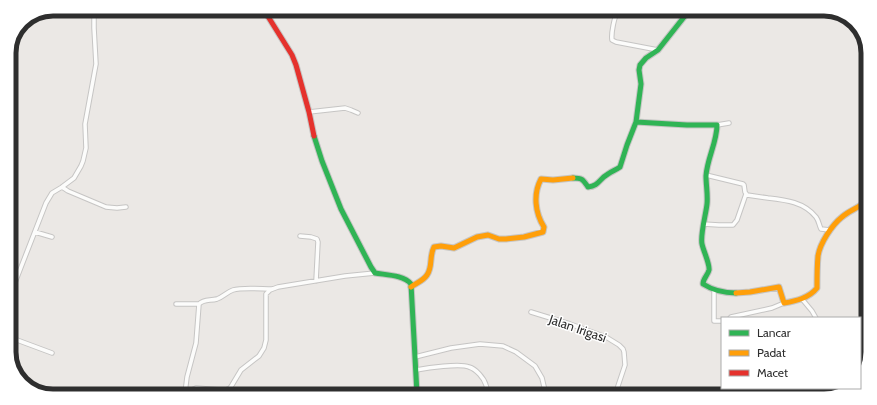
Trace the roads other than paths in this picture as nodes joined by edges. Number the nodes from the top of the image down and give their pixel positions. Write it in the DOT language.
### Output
graph roads {
  1 [pos="94,16"];
  2 [pos="268,16"];
  3 [pos="616,16"];
  4 [pos="685,16"];
  5 [pos="658,50"];
  6 [pos="309,112"];
  7 [pos="358,113"];
  8 [pos="636,122"];
  9 [pos="729,123"];
  10 [pos="717,125"];
  11 [pos="706,175"];
  12 [pos="62,187"];
  13 [pos="746,194"];
  14 [pos="861,206"];
  15 [pos="126,207"];
  16 [pos="703,224"];
  17 [pos="830,230"];
  18 [pos="35,232"];
  19 [pos="300,236"];
  20 [pos="52,237"];
  21 [pos="376,273"];
  22 [pos="16,280"];
  23 [pos="316,281"];
  24 [pos="411,287"];
  25 [pos="272,288"];
  26 [pos="714,290"];
  27 [pos="802,299"];
  28 [pos="176,304"];
  29 [pos="199,304"];
  30 [pos="784,304"];
  31 [pos="531,312"];
  32 [pos="731,317"];
  33 [pos="815,317"];
  34 [pos="721,321"];
  35 [pos="16,340"];
  36 [pos="52,353"];
  37 [pos="415,356"];
  38 [pos="416,370"];
  39 [pos="186,389"];
  40 [pos="194,389"];
  41 [pos="208,389"];
  42 [pos="224,389"];
  43 [pos="417,389"];
  44 [pos="487,389"];
  45 [pos="545,389"];
  46 [pos="617,389"];
  1 -- 12 [label="street"];
  2 -- 6 [label="street"];
  3 -- 5 [label="street"];
  4 -- 5 [label="street"];
  5 -- 8 [label="street"];
  6 -- 7 [label="street"];
  6 -- 21 [label="street"];
  8 -- 10 [label="street"];
  8 -- 24 [label="street"];
  9 -- 10 [label="street"];
  10 -- 11 [label="street"];
  11 -- 13 [label="street"];
  11 -- 16 [label="street"];
  12 -- 15 [label="street"];
  12 -- 18 [label="street"];
  13 -- 16 [label="street"];
  13 -- 17 [label="street"];
  14 -- 17 [label="street"];
  16 -- 26 [label="street"];
  17 -- 27 [label="street"];
  18 -- 20 [label="street"];
  18 -- 22 [label="street"];
  19 -- 23 [label="street"];
  21 -- 23 [label="street"];
  21 -- 24 [label="street"];
  23 -- 25 [label="street"];
  24 -- 37 [label="street"];
  25 -- 29 [label="street"];
  25 -- 42 [label="street"];
  26 -- 30 [label="street"];
  26 -- 34 [label="street"];
  27 -- 30 [label="street"];
  27 -- 33 [label="street"];
  28 -- 29 [label="street"];
  29 -- 39 [label="street"];
  30 -- 32 [label="street"];
  31 -- 46 [label="street, Jalan Irigasi"];
  35 -- 36 [label="street"];
  37 -- 38 [label="street"];
  37 -- 45 [label="street"];
  38 -- 43 [label="street"];
  38 -- 44 [label="street"];
  40 -- 41 [label="street"];
}
